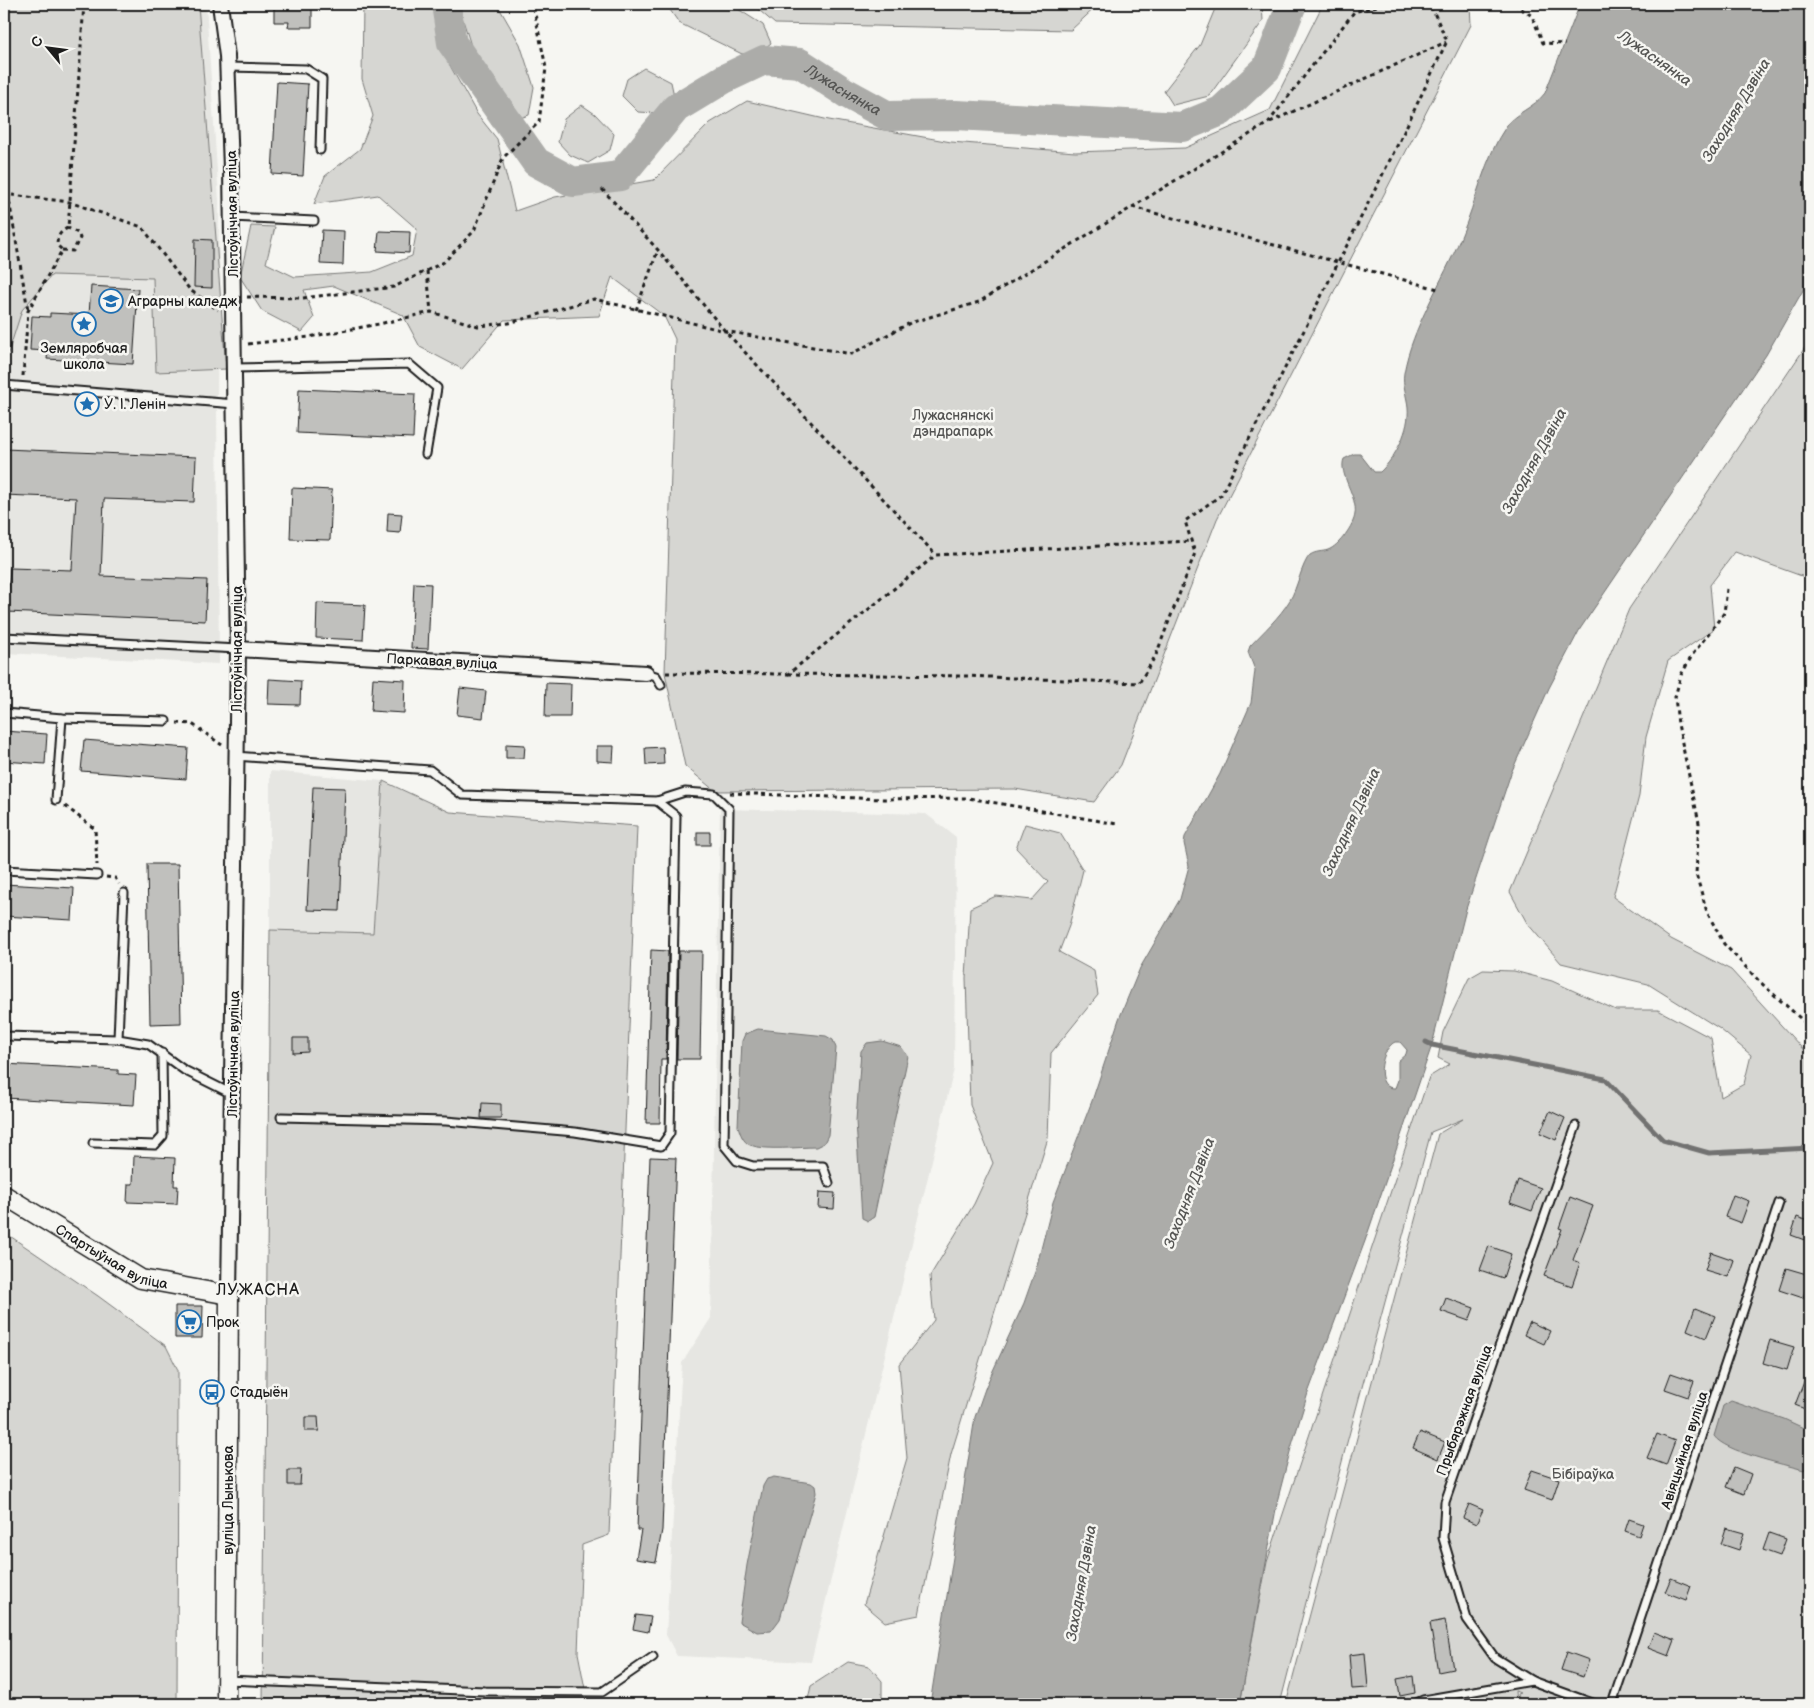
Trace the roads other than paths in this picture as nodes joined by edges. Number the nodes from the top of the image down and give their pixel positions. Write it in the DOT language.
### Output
graph roads {
  1 [pos="220,4"];
  2 [pos="228,67"];
  3 [pos="320,150"];
  4 [pos="232,217"];
  5 [pos="314,221"];
  6 [pos="235,368"];
  7 [pos="4,385"];
  8 [pos="236,404"];
  9 [pos="426,454"];
  10 [pos="4,637"];
  11 [pos="238,649"];
  12 [pos="646,673"];
  13 [pos="661,685"];
  14 [pos="4,713"];
  15 [pos="62,718"];
  16 [pos="166,721"];
  17 [pos="234,756"];
  18 [pos="56,800"];
  19 [pos="657,801"];
  20 [pos="4,870"];
  21 [pos="97,875"];
  22 [pos="124,893"];
  23 [pos="4,1036"];
  24 [pos="118,1039"];
  25 [pos="162,1053"];
  26 [pos="232,1094"];
  27 [pos="281,1117"];
  28 [pos="1576,1126"];
  29 [pos="93,1143"];
  30 [pos="829,1183"];
  31 [pos="4,1195"];
  32 [pos="1779,1203"];
  33 [pos="229,1296"];
  34 [pos="653,1657"];
  35 [pos="227,1680"];
  36 [pos="1532,1681"];
  37 [pos="226,1704"];
  38 [pos="1414,1704"];
  39 [pos="1595,1704"];
  40 [pos="1612,1704"];
  1 -- 2 [label="street, Лістоўнічная вуліца"];
  2 -- 3 [label="lane"];
  2 -- 4 [label="street, Лістоўнічная вуліца"];
  4 -- 5 [label="lane"];
  4 -- 6 [label="street, Лістоўнічная вуліца"];
  6 -- 8 [label="street, Лістоўнічная вуліца"];
  6 -- 9 [label="lane"];
  7 -- 8 [label="lane"];
  8 -- 11 [label="street, Лістоўнічная вуліца"];
  10 -- 11 [label="lane"];
  11 -- 12 [label="street, Паркавая вуліца"];
  11 -- 17 [label="street, Лістоўнічная вуліца"];
  12 -- 13 [label="lane"];
  14 -- 15 [label="lane"];
  15 -- 16 [label="lane"];
  15 -- 18 [label="lane"];
  17 -- 19 [label="lane"];
  17 -- 26 [label="street, Лістоўнічная вуліца"];
  19 -- 27 [label="lane"];
  19 -- 30 [label="lane"];
  20 -- 21 [label="lane"];
  22 -- 24 [label="lane"];
  23 -- 24 [label="lane"];
  24 -- 25 [label="lane"];
  25 -- 26 [label="lane"];
  25 -- 29 [label="lane"];
  26 -- 33 [label="street, Лістоўнічная вуліца"];
  28 -- 36 [label="lane, Прыбярэжная вуліца"];
  31 -- 33 [label="street, Спартыўная вуліца"];
  32 -- 40 [label="lane, Авіяцыйная вуліца"];
  33 -- 35 [label="street, вуліца Лынькова"];
  34 -- 35 [label="lane"];
  35 -- 37 [label="street, вуліца Лынькова"];
  36 -- 38 [label="lane"];
  36 -- 39 [label="lane, Прыбярэжная вуліца"];
}
